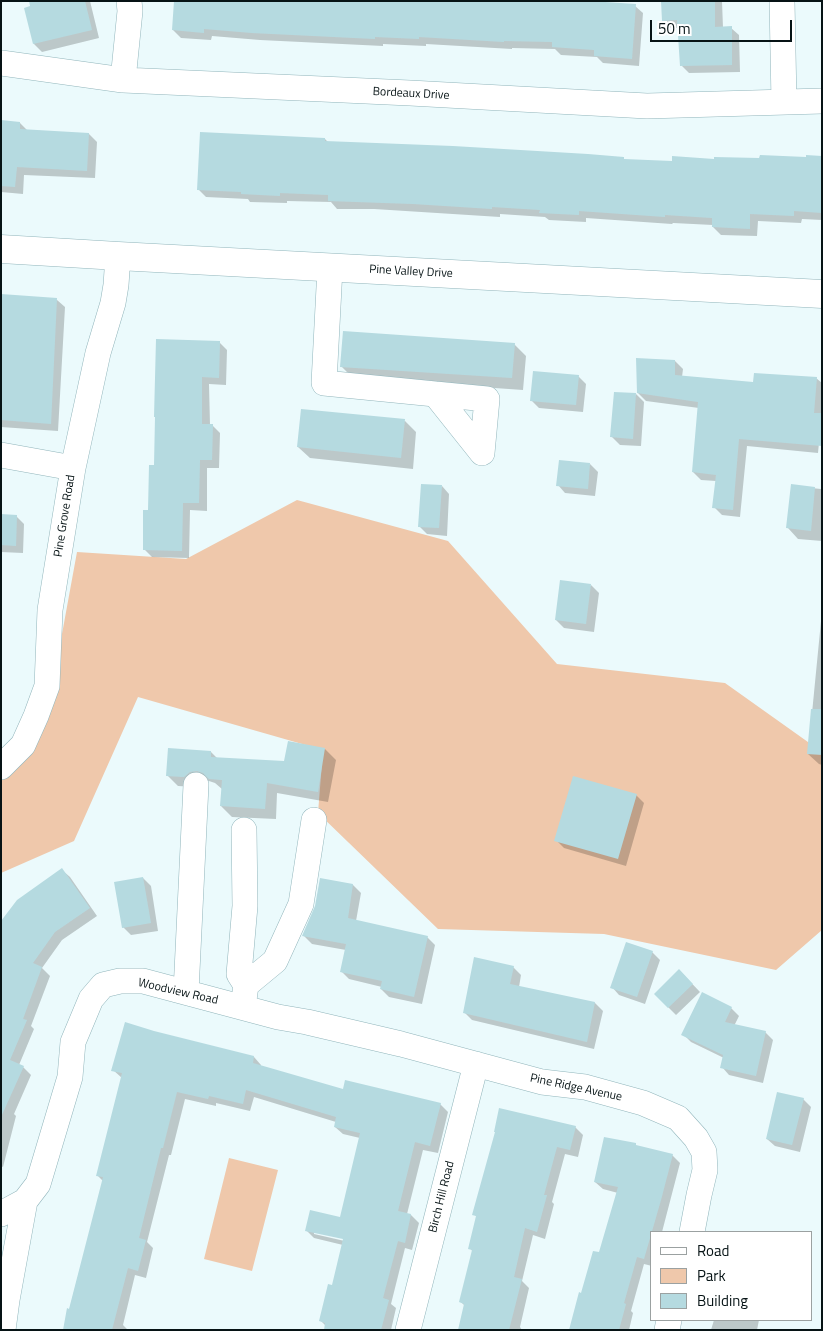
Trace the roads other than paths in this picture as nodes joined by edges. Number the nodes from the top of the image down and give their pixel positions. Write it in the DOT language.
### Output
graph roads {
  1 [pos="129,1"];
  2 [pos="782,1"];
  3 [pos="1,63"];
  4 [pos="123,80"];
  5 [pos="822,101"];
  6 [pos="784,102"];
  7 [pos="1,249"];
  8 [pos="118,256"];
  9 [pos="330,268"];
  10 [pos="822,294"];
  11 [pos="434,394"];
  12 [pos="1,455"];
  13 [pos="73,468"];
  14 [pos="1,767"];
  15 [pos="196,784"];
  16 [pos="314,820"];
  17 [pos="244,830"];
  18 [pos="186,992"];
  19 [pos="245,997"];
  20 [pos="476,1064"];
  21 [pos="25,1201"];
  22 [pos="1,1214"];
  23 [pos="692,1231"];
  24 [pos="3,1330"];
  25 [pos="408,1330"];
  1 -- 4 [label="street"];
  2 -- 6 [label="street"];
  3 -- 4 [label="street, Bordeaux Drive"];
  4 -- 6 [label="street, Bordeaux Drive"];
  5 -- 6 [label="street, Bordeaux Drive"];
  7 -- 8 [label="main road, Pine Valley Drive"];
  8 -- 9 [label="main road, Pine Valley Drive"];
  8 -- 13 [label="street, Pine Grove Road"];
  9 -- 10 [label="main road, Pine Valley Drive"];
  9 -- 11 [label="street"];
  12 -- 13 [label="street"];
  13 -- 14 [label="street, Pine Grove Road"];
  15 -- 18 [label="street"];
  16 -- 19 [label="street"];
  17 -- 19 [label="street"];
  18 -- 19 [label="street, Woodview Road"];
  18 -- 21 [label="street, Woodview Road"];
  19 -- 20 [label="street, Woodview Road"];
  20 -- 23 [label="street, Pine Ridge Avenue"];
  20 -- 25 [label="street, Birch Hill Road"];
  21 -- 22 [label="street, Woodview Road"];
  21 -- 24 [label="street"];
}
